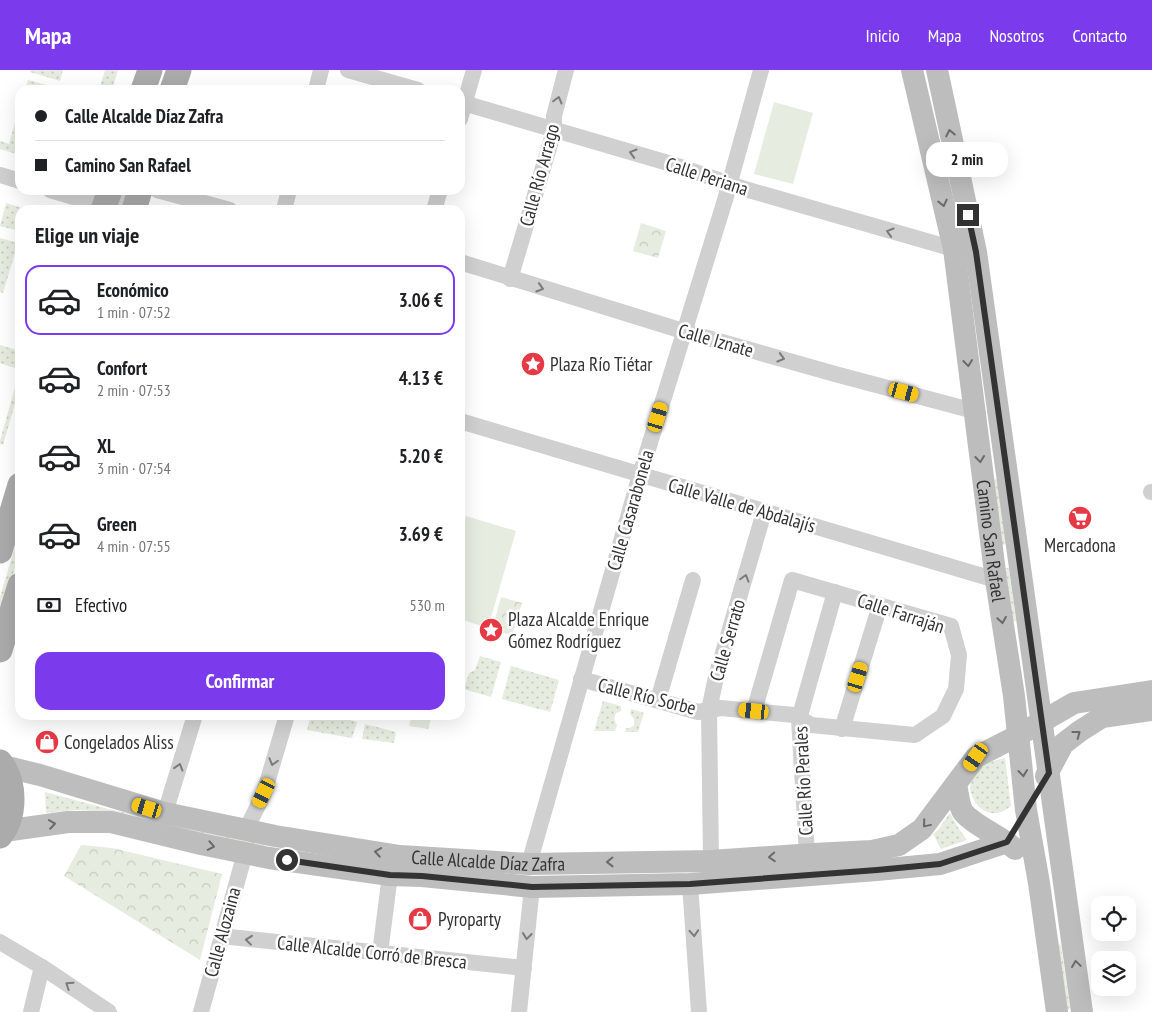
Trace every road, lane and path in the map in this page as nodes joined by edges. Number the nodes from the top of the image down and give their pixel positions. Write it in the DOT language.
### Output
graph roads {
  1 [pos="150,70"];
  2 [pos="179,70"];
  3 [pos="321,70"];
  4 [pos="348,70"];
  5 [pos="474,70"];
  6 [pos="566,70"];
  7 [pos="761,70"];
  8 [pos="912,70"];
  9 [pos="937,70"];
  10 [pos="145,85"];
  11 [pos="174,85"];
  12 [pos="317,85"];
  13 [pos="400,85"];
  14 [pos="465,95"];
  15 [pos="465,104"];
  16 [pos="554,131"];
  17 [pos="0,175"];
  18 [pos="15,180"];
  19 [pos="729,183"];
  20 [pos="73,195"];
  21 [pos="122,195"];
  22 [pos="175,195"];
  23 [pos="106,202"];
  24 [pos="212,205"];
  25 [pos="954,249"];
  26 [pos="465,264"];
  27 [pos="510,279"];
  28 [pos="683,331"];
  29 [pos="974,411"];
  30 [pos="465,422"];
  31 [pos="640,475"];
  32 [pos="15,502"];
  33 [pos="764,512"];
  34 [pos="0,551"];
  35 [pos="692,580"];
  36 [pos="996,580"];
  37 [pos="835,592"];
  38 [pos="15,601"];
  39 [pos="880,605"];
  40 [pos="0,650"];
  41 [pos="581,679"];
  42 [pos="956,689"];
  43 [pos="1152,691"];
  44 [pos="658,700"];
  45 [pos="709,710"];
  46 [pos="1152,710"];
  47 [pos="754,711"];
  48 [pos="799,718"];
  49 [pos="193,720"];
  50 [pos="286,720"];
  51 [pos="1041,723"];
  52 [pos="842,729"];
  53 [pos="1017,736"];
  54 [pos="2,764"];
  55 [pos="1049,773"];
  56 [pos="956,785"];
  57 [pos="1026,810"];
  58 [pos="165,813"];
  59 [pos="246,830"];
  60 [pos="2,834"];
  61 [pos="1007,842"];
  62 [pos="245,853"];
  63 [pos="807,855"];
  64 [pos="711,861"];
  65 [pos="529,864"];
  66 [pos="1036,870"];
  67 [pos="390,875"];
  68 [pos="690,884"];
  69 [pos="532,887"];
  70 [pos="221,936"];
  71 [pos="0,942"];
  72 [pos="380,953"];
  73 [pos="42,967"];
  74 [pos="524,968"];
  75 [pos="31,1012"];
  76 [pos="109,1012"];
  77 [pos="201,1012"];
  78 [pos="520,1012"];
  79 [pos="700,1012"];
  80 [pos="1057,1012"];
  81 [pos="1082,1012"];
  1 -- 10 [label="main road"];
  2 -- 11 [label="main road"];
  3 -- 12 [label="street"];
  4 -- 13 [label="street"];
  5 -- 14 [label="street"];
  16 -- 6 [label="street, Calle Río Arrago, one-way"];
  7 -- 19 [label="street, Calle Casarabonela"];
  8 -- 25 [label="main road, Camino San Rafael, one-way"];
  51 -- 9 [label="main road, Camino San Rafael, one-way"];
  15 -- 16 [label="street, Calle Periana"];
  19 -- 16 [label="street, Calle Periana, one-way"];
  16 -- 27 [label="street, Calle Río Arrago"];
  17 -- 18 [label="street"];
  25 -- 19 [label="street, Calle Periana, one-way"];
  19 -- 28 [label="street, Calle Casarabonela"];
  20 -- 23 [label="street"];
  21 -- 23 [label="street"];
  22 -- 24 [label="street"];
  25 -- 29 [label="main road, Camino San Rafael, one-way"];
  26 -- 27 [label="street, Calle Iznate"];
  27 -- 28 [label="street, Calle Iznate, one-way"];
  28 -- 29 [label="street, Calle Iznate, one-way"];
  28 -- 31 [label="street, Calle Casarabonela"];
  29 -- 36 [label="main road, Camino San Rafael, one-way"];
  30 -- 31 [label="street, Calle Valle de Abdalajís"];
  31 -- 33 [label="street, Calle Valle de Abdalajís"];
  31 -- 41 [label="street, Calle Casarabonela"];
  32 -- 34 [label="main road"];
  33 -- 36 [label="street, Calle Valle de Abdalajís"];
  45 -- 33 [label="street, Calle Serrato, one-way"];
  35 -- 44 [label="street"];
  36 -- 53 [label="main road, Camino San Rafael, one-way"];
  37 -- 39 [label="street, Calle Farraján"];
  37 -- 47 [label="street, Calle Farraján"];
  37 -- 48 [label="street, Calle Río Perales"];
  38 -- 40 [label="main road"];
  39 -- 42 [label="street, Calle Farraján"];
  39 -- 52 [label="street"];
  41 -- 44 [label="street, Calle Río Sorbe"];
  41 -- 65 [label="street, Calle Casarabonela"];
  42 -- 52 [label="street, Calle Río Sorbe"];
  43 -- 51 [label="main road, Calle Alcalde Díaz Zafra"];
  44 -- 45 [label="street, Calle Río Sorbe"];
  45 -- 47 [label="street, Calle Río Sorbe"];
  45 -- 64 [label="street, Calle Serrato"];
  55 -- 46 [label="main road, one-way"];
  47 -- 48 [label="street, Calle Río Sorbe"];
  48 -- 52 [label="street, Calle Río Sorbe"];
  48 -- 63 [label="street, Calle Río Perales"];
  58 -- 49 [label="street, one-way"];
  50 -- 59 [label="street, one-way"];
  51 -- 53 [label="main road, Calle Alcalde Díaz Zafra"];
  51 -- 55 [label="main road, Camino San Rafael"];
  53 -- 56 [label="main road, Calle Alcalde Díaz Zafra"];
  53 -- 57 [label="main road, Camino San Rafael, one-way"];
  54 -- 58 [label="main road, Calle Alcalde Díaz Zafra"];
  54 -- 60 [label="main road"];
  55 -- 57 [label="main road"];
  81 -- 55 [label="main road, Camino San Rafael, one-way"];
  56 -- 61 [label="main road"];
  56 -- 63 [label="main road, Calle Alcalde Díaz Zafra, one-way"];
  57 -- 61 [label="main road"];
  57 -- 66 [label="main road, Camino San Rafael"];
  58 -- 59 [label="main road, Calle Alcalde Díaz Zafra"];
  65 -- 59 [label="main road, Calle Alcalde Díaz Zafra, one-way"];
  60 -- 62 [label="main road, Calle Alcalde Díaz Zafra, one-way"];
  61 -- 66 [label="main road"];
  61 -- 68 [label="main road, Calle Alcalde Díaz Zafra"];
  62 -- 67 [label="main road, Calle Alcalde Díaz Zafra"];
  62 -- 70 [label="street, Calle Alozaina"];
  63 -- 64 [label="main road, Calle Alcalde Díaz Zafra, one-way"];
  64 -- 65 [label="main road, Calle Alcalde Díaz Zafra, one-way"];
  66 -- 80 [label="main road, Camino San Rafael"];
  67 -- 69 [label="main road, Calle Alcalde Díaz Zafra"];
  67 -- 72 [label="street"];
  68 -- 69 [label="main road, Calle Alcalde Díaz Zafra"];
  68 -- 79 [label="street, one-way"];
  69 -- 74 [label="street, one-way"];
  72 -- 70 [label="street, Calle Alcalde Corró de Bresca, one-way"];
  70 -- 77 [label="street, Calle Alozaina"];
  71 -- 73 [label="street"];
  72 -- 74 [label="street, Calle Alcalde Corró de Bresca"];
  73 -- 75 [label="street"];
  76 -- 73 [label="street, one-way"];
  74 -- 78 [label="street"];
}
